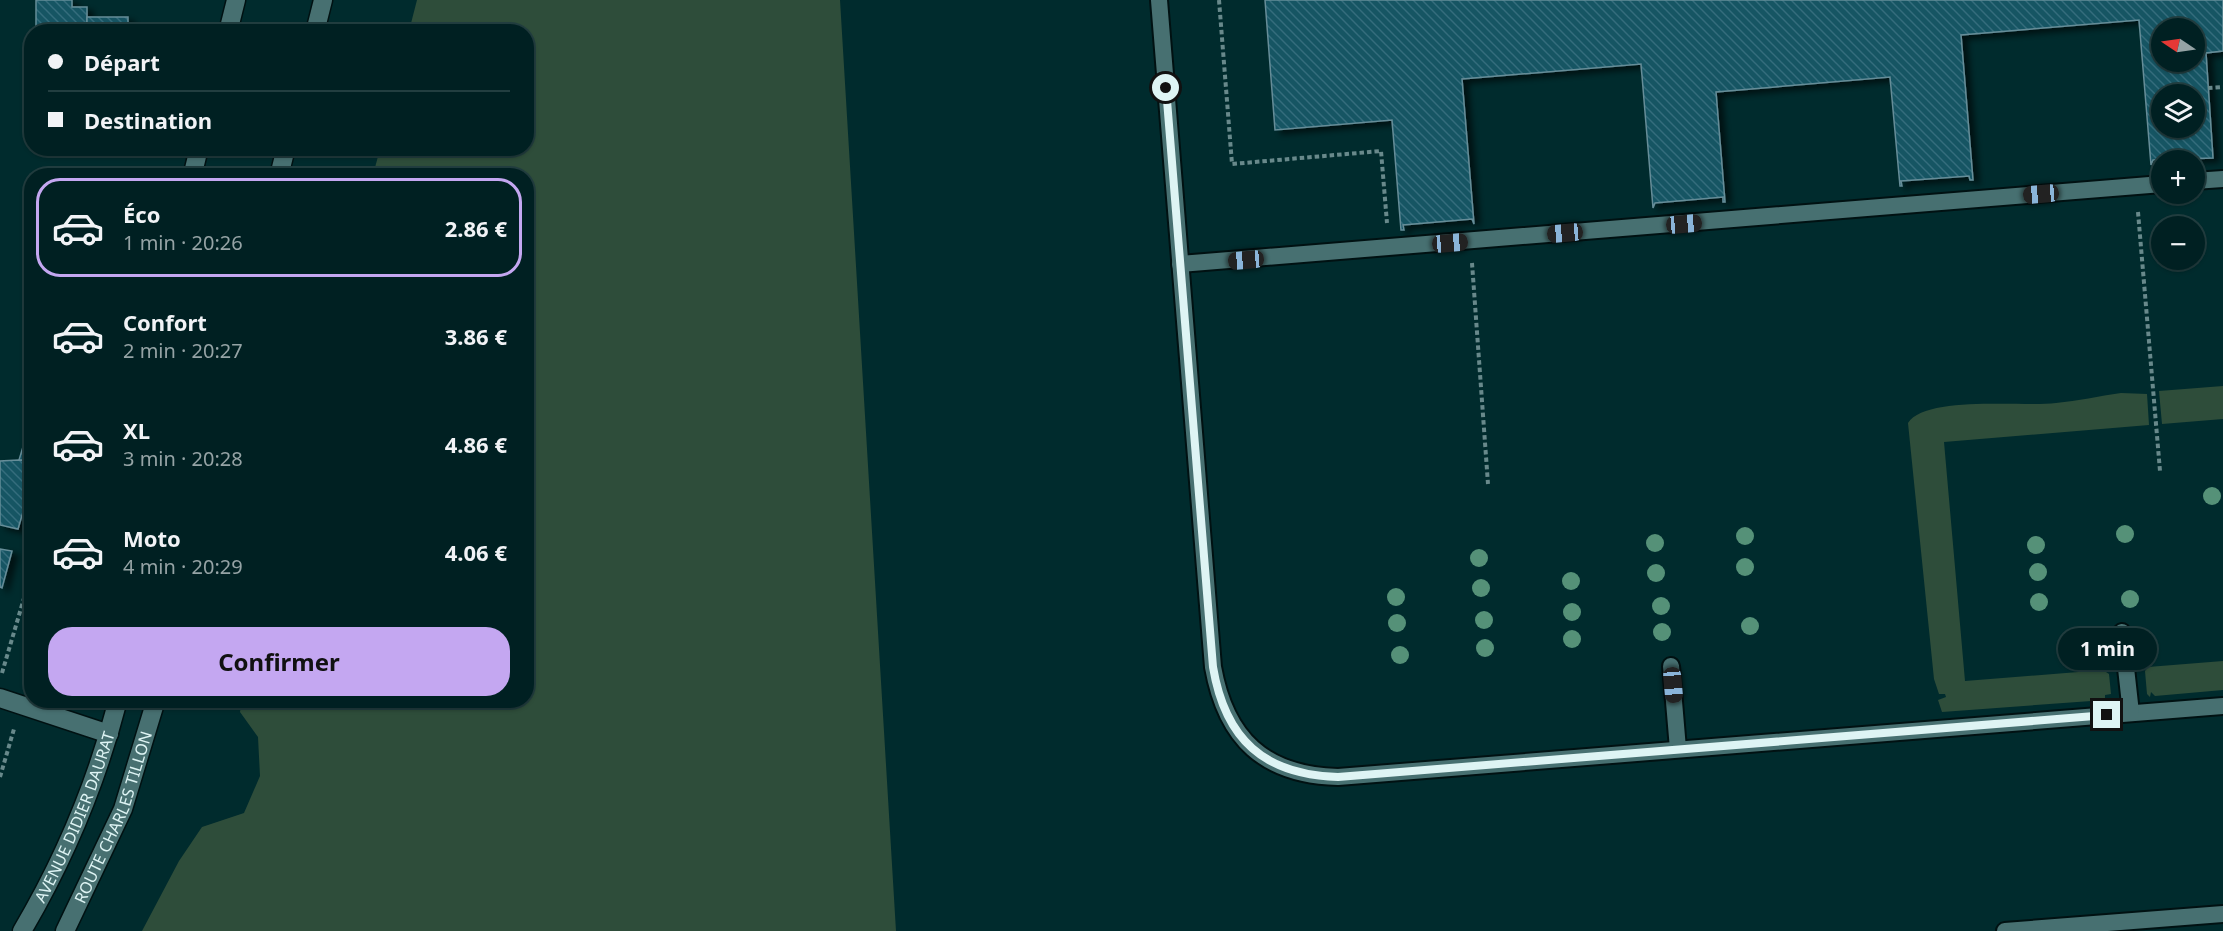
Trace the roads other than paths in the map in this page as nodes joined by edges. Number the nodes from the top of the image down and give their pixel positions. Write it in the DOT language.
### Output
graph roads {
  1 [pos="236,0"];
  2 [pos="323,0"];
  3 [pos="1158,0"];
  4 [pos="230,24"];
  5 [pos="317,24"];
  6 [pos="2223,179"];
  7 [pos="2205,180"];
  8 [pos="2151,185"];
  9 [pos="1180,264"];
  10 [pos="2122,632"];
  11 [pos="1671,666"];
  12 [pos="4,699"];
  13 [pos="24,706"];
  14 [pos="2223,706"];
  15 [pos="31,708"];
  16 [pos="116,708"];
  17 [pos="154,708"];
  18 [pos="2131,713"];
  19 [pos="109,734"];
  20 [pos="1678,750"];
  21 [pos="2223,914"];
  22 [pos="22,931"];
  23 [pos="64,931"];
  24 [pos="2005,931"];
  1 -- 4 [label="main road"];
  2 -- 5 [label="main road"];
  3 -- 9 [label="lane"];
  6 -- 7 [label="lane"];
  8 -- 9 [label="lane"];
  9 -- 20 [label="lane"];
  10 -- 18 [label="lane"];
  11 -- 20 [label="lane"];
  12 -- 13 [label="main road"];
  14 -- 18 [label="lane"];
  15 -- 19 [label="main road"];
  16 -- 19 [label="main road, AVENUE DIDIER DAURAT"];
  17 -- 23 [label="main road, ROUTE CHARLES TILLON"];
  18 -- 20 [label="lane"];
  19 -- 22 [label="main road, AVENUE DIDIER DAURAT"];
  21 -- 24 [label="lane"];
}
